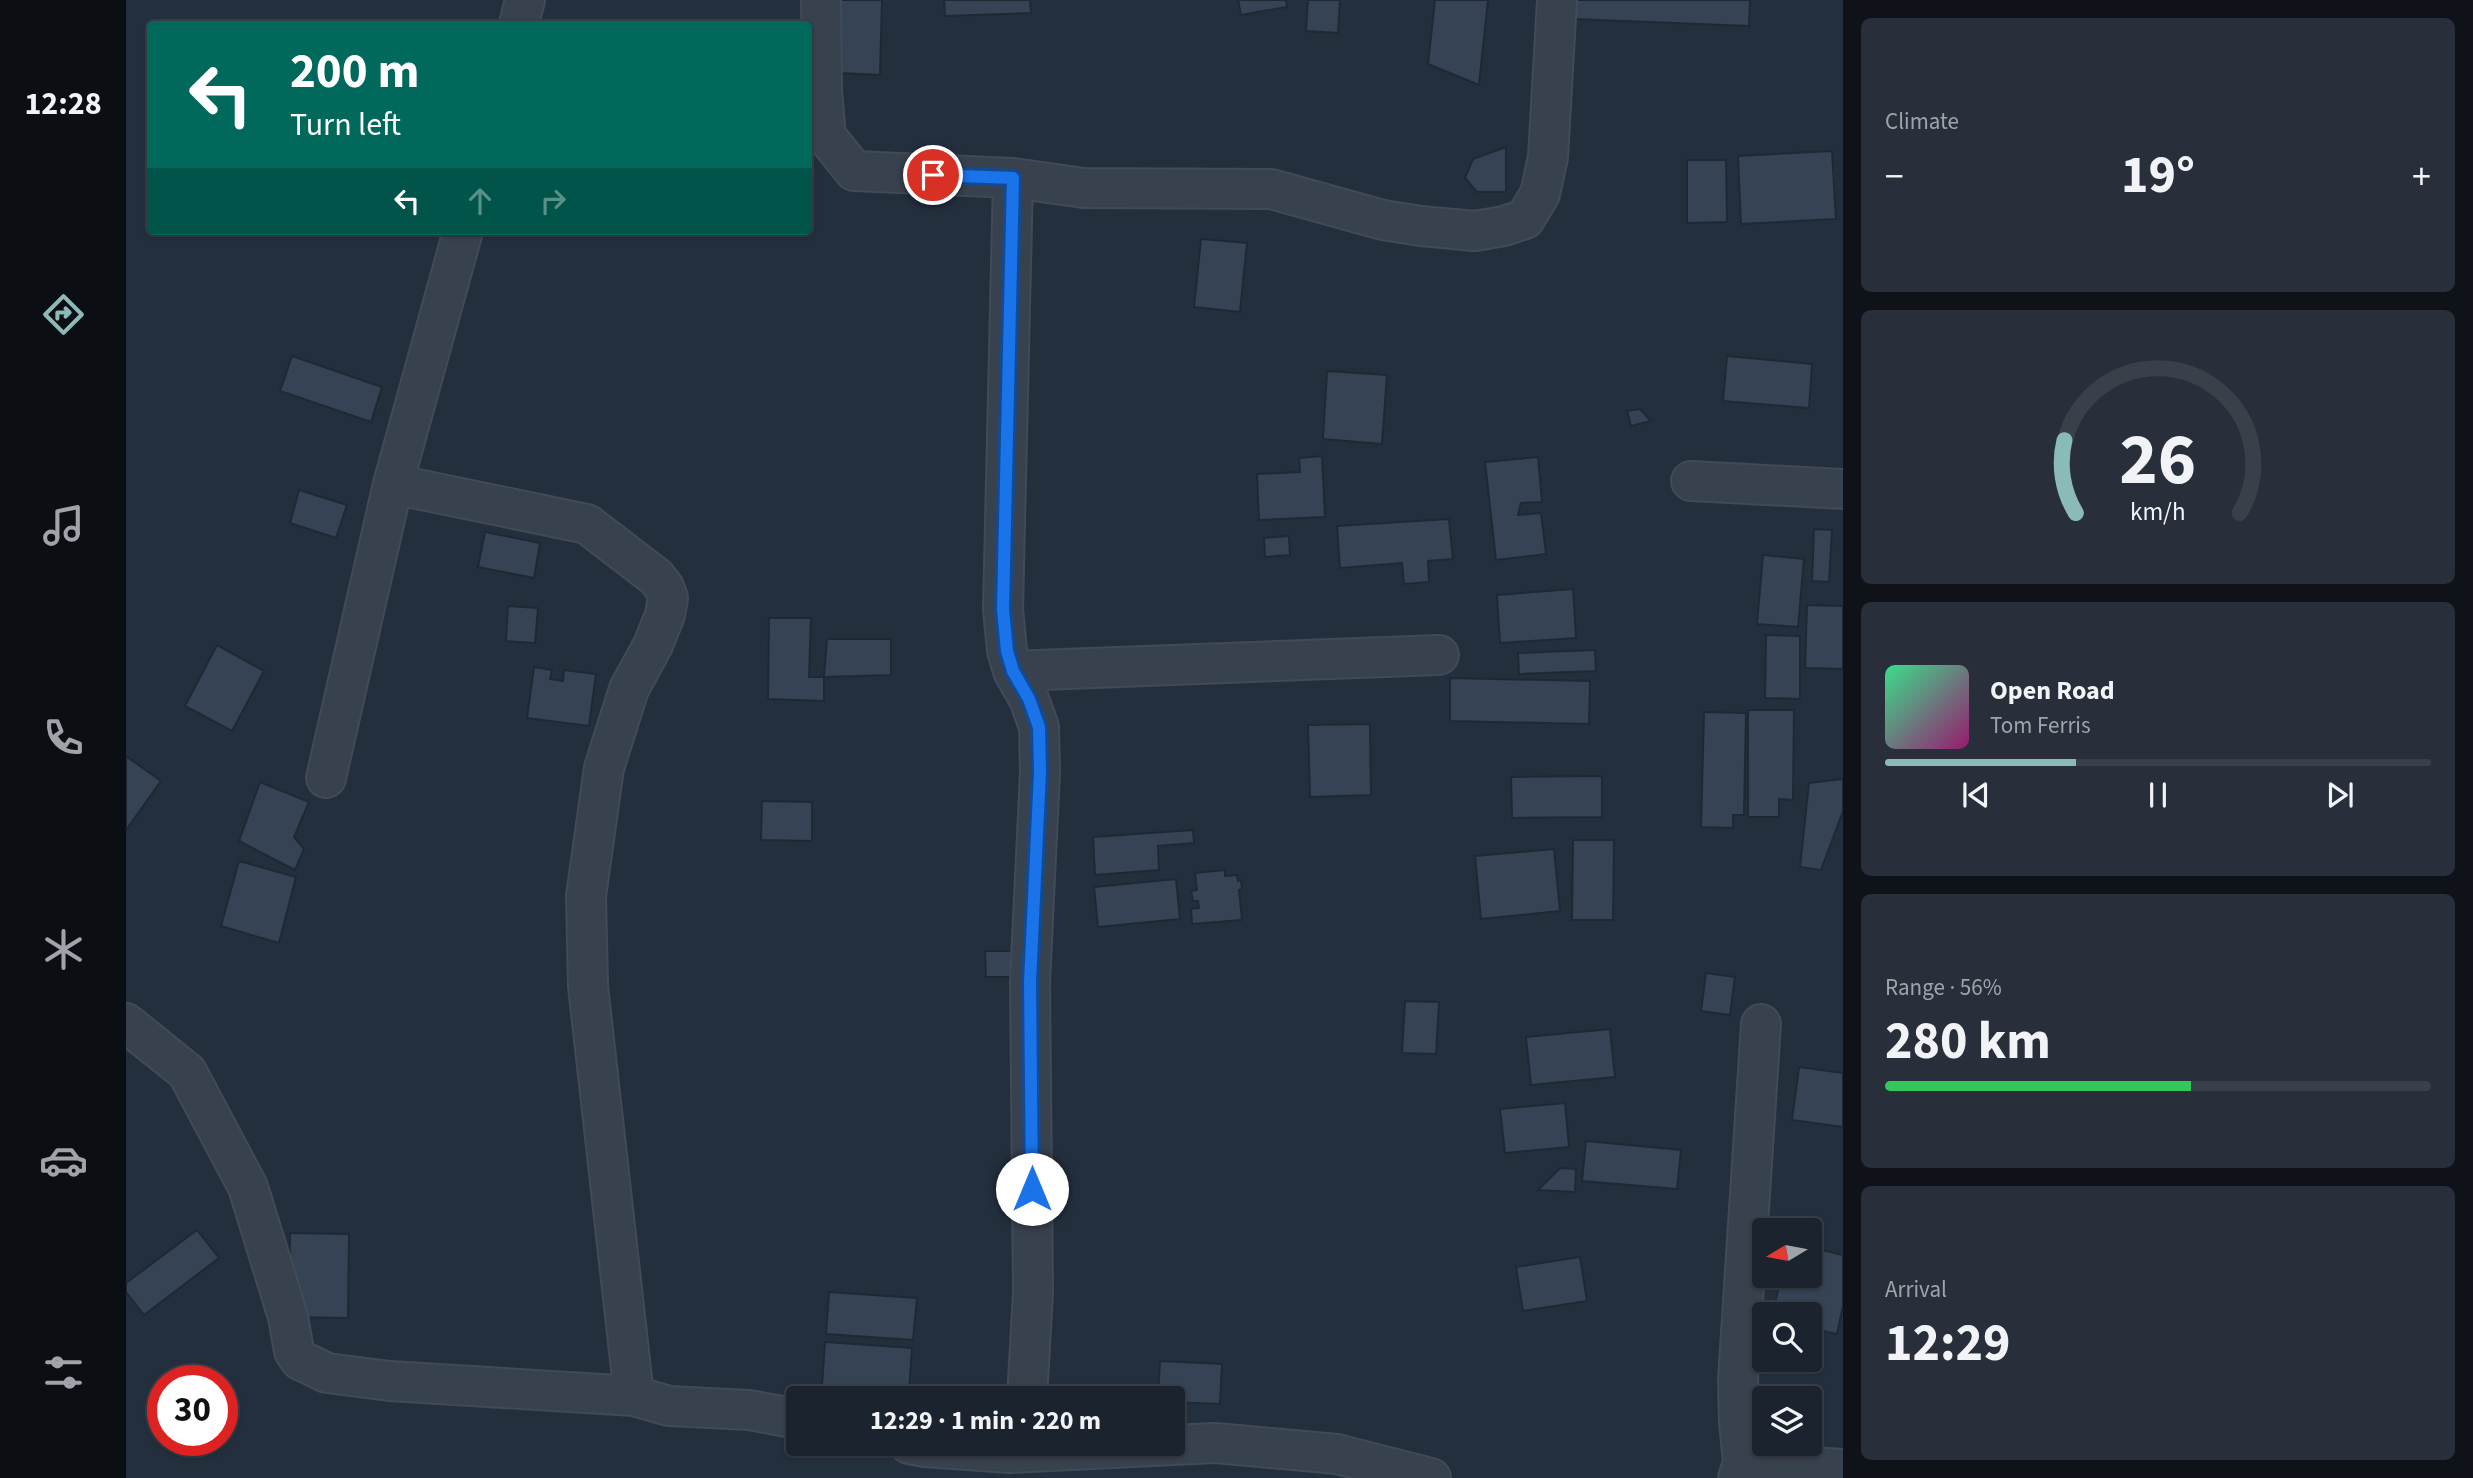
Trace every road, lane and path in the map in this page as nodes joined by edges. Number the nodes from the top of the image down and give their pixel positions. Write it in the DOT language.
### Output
graph roads {
  1 [pos="525,0"];
  2 [pos="821,0"];
  3 [pos="1557,0"];
  4 [pos="520,21"];
  5 [pos="817,134"];
  6 [pos="1013,178"];
  7 [pos="462,235"];
  8 [pos="1691,481"];
  9 [pos="393,484"];
  10 [pos="1843,489"];
  11 [pos="1439,655"];
  12 [pos="1013,671"];
  13 [pos="326,778"];
  14 [pos="126,1023"];
  15 [pos="1761,1024"];
  16 [pos="1028,1386"];
  17 [pos="634,1396"];
  18 [pos="786,1417"];
  19 [pos="1185,1444"];
  20 [pos="1843,1469"];
  21 [pos="1741,1470"];
  22 [pos="1431,1478"];
  1 -- 4 [label="street"];
  2 -- 5 [label="street"];
  3 -- 6 [label="street"];
  5 -- 6 [label="street"];
  6 -- 12 [label="street"];
  7 -- 9 [label="street"];
  8 -- 10 [label="street"];
  9 -- 13 [label="street"];
  9 -- 17 [label="street"];
  11 -- 12 [label="street"];
  12 -- 16 [label="street"];
  14 -- 17 [label="street"];
  15 -- 21 [label="street"];
  17 -- 18 [label="street"];
  19 -- 22 [label="street"];
  20 -- 21 [label="street"];
}
